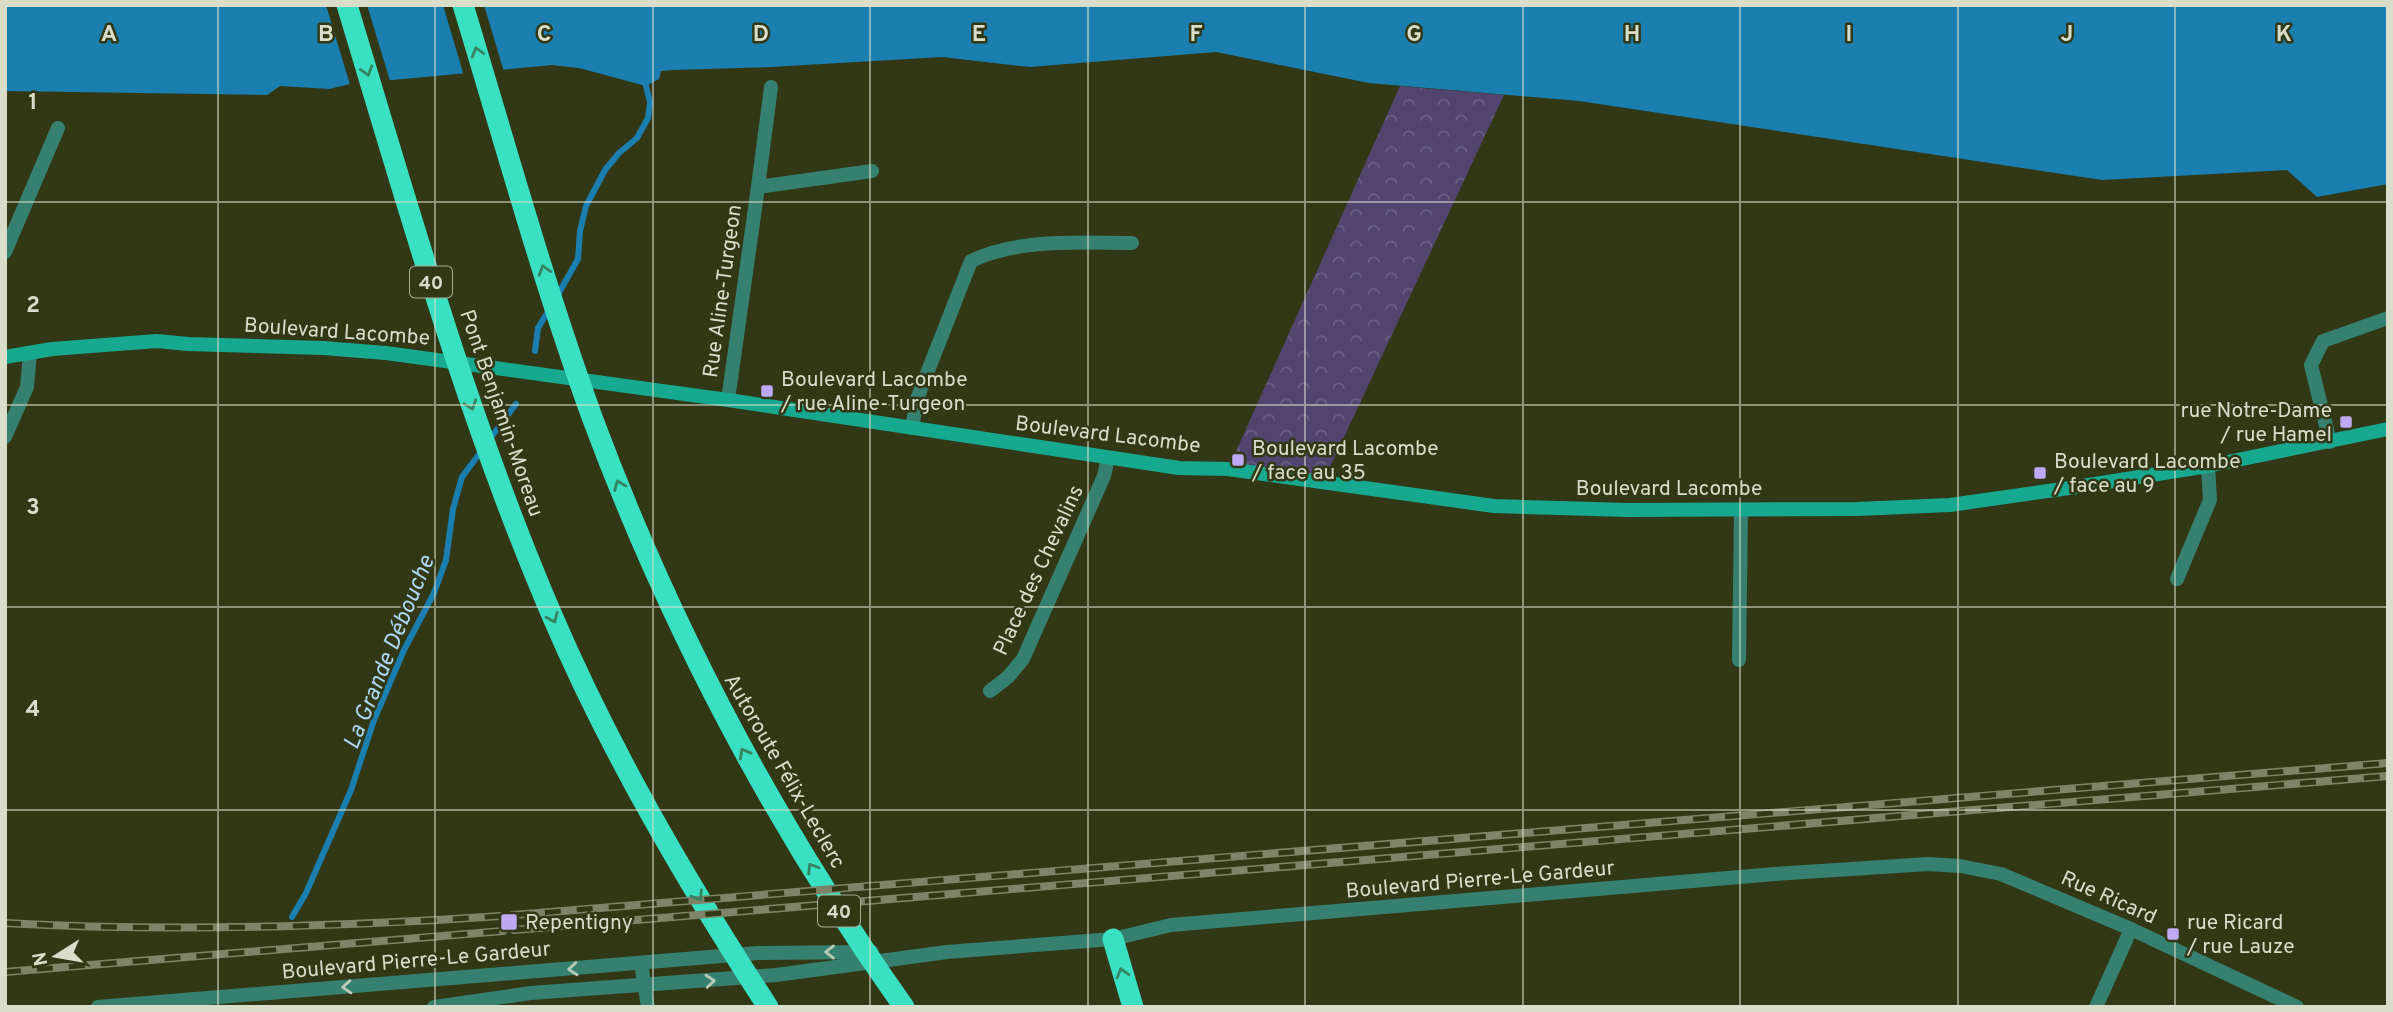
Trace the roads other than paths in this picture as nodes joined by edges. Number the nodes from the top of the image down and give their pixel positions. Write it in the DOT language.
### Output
graph roads {
  1 [pos="347,5"];
  2 [pos="463,5"];
  3 [pos="771,87"];
  4 [pos="58,128"];
  5 [pos="872,171"];
  6 [pos="758,187"];
  7 [pos="1132,243"];
  8 [pos="5,252"];
  9 [pos="2388,318"];
  10 [pos="30,353"];
  11 [pos="5,357"];
  12 [pos="728,400"];
  13 [pos="912,428"];
  14 [pos="2388,429"];
  15 [pos="5,437"];
  16 [pos="2330,442"];
  17 [pos="1108,458"];
  18 [pos="2208,466"];
  19 [pos="1741,510"];
  20 [pos="2177,579"];
  21 [pos="1739,660"];
  22 [pos="990,691"];
  23 [pos="2017,880"];
  24 [pos="2131,929"];
  25 [pos="1113,939"];
  26 [pos="947,952"];
  27 [pos="642,963"];
  28 [pos="644,986"];
  29 [pos="98,1007"];
  30 [pos="434,1007"];
  31 [pos="648,1007"];
  32 [pos="768,1007"];
  33 [pos="904,1007"];
  34 [pos="1133,1007"];
  35 [pos="2096,1007"];
  36 [pos="2297,1007"];
  1 -- 32 [label="highway, Pont Benjamin-Moreau / 40, one-way"];
  33 -- 2 [label="highway, Autoroute Félix-Leclerc / 40, one-way"];
  3 -- 6 [label="street, Rue Aline-Turgeon"];
  4 -- 8 [label="street"];
  5 -- 6 [label="street, Rue Aline-Turgeon"];
  6 -- 12 [label="street, Rue Aline-Turgeon"];
  7 -- 13 [label="street"];
  9 -- 16 [label="street"];
  10 -- 11 [label="main road, Boulevard Lacombe"];
  10 -- 12 [label="main road, Boulevard Lacombe"];
  10 -- 15 [label="street"];
  12 -- 13 [label="main road, Boulevard Lacombe"];
  13 -- 17 [label="main road, Boulevard Lacombe"];
  14 -- 16 [label="main road, Boulevard Lacombe"];
  16 -- 18 [label="main road, Boulevard Lacombe"];
  17 -- 19 [label="main road, Boulevard Lacombe"];
  17 -- 22 [label="street, Place des Chevalins"];
  18 -- 19 [label="main road, Boulevard Lacombe"];
  18 -- 20 [label="street"];
  19 -- 21 [label="street"];
  23 -- 24 [label="street, Rue Ricard"];
  23 -- 25 [label="street, Boulevard Pierre-Le Gardeur"];
  24 -- 35 [label="street"];
  24 -- 36 [label="street, Rue Ricard"];
  25 -- 26 [label="street, Boulevard Pierre-Le Gardeur"];
  34 -- 25 [label="highway, one-way"];
  26 -- 27 [label="street, Boulevard Pierre-Le Gardeur, one-way"];
  28 -- 26 [label="street, Boulevard Pierre-Le Gardeur, one-way"];
  27 -- 28 [label="street"];
  27 -- 29 [label="street, Boulevard Pierre-Le Gardeur, one-way"];
  28 -- 30 [label="street, Boulevard Pierre-Le Gardeur"];
  28 -- 31 [label="street"];
}
